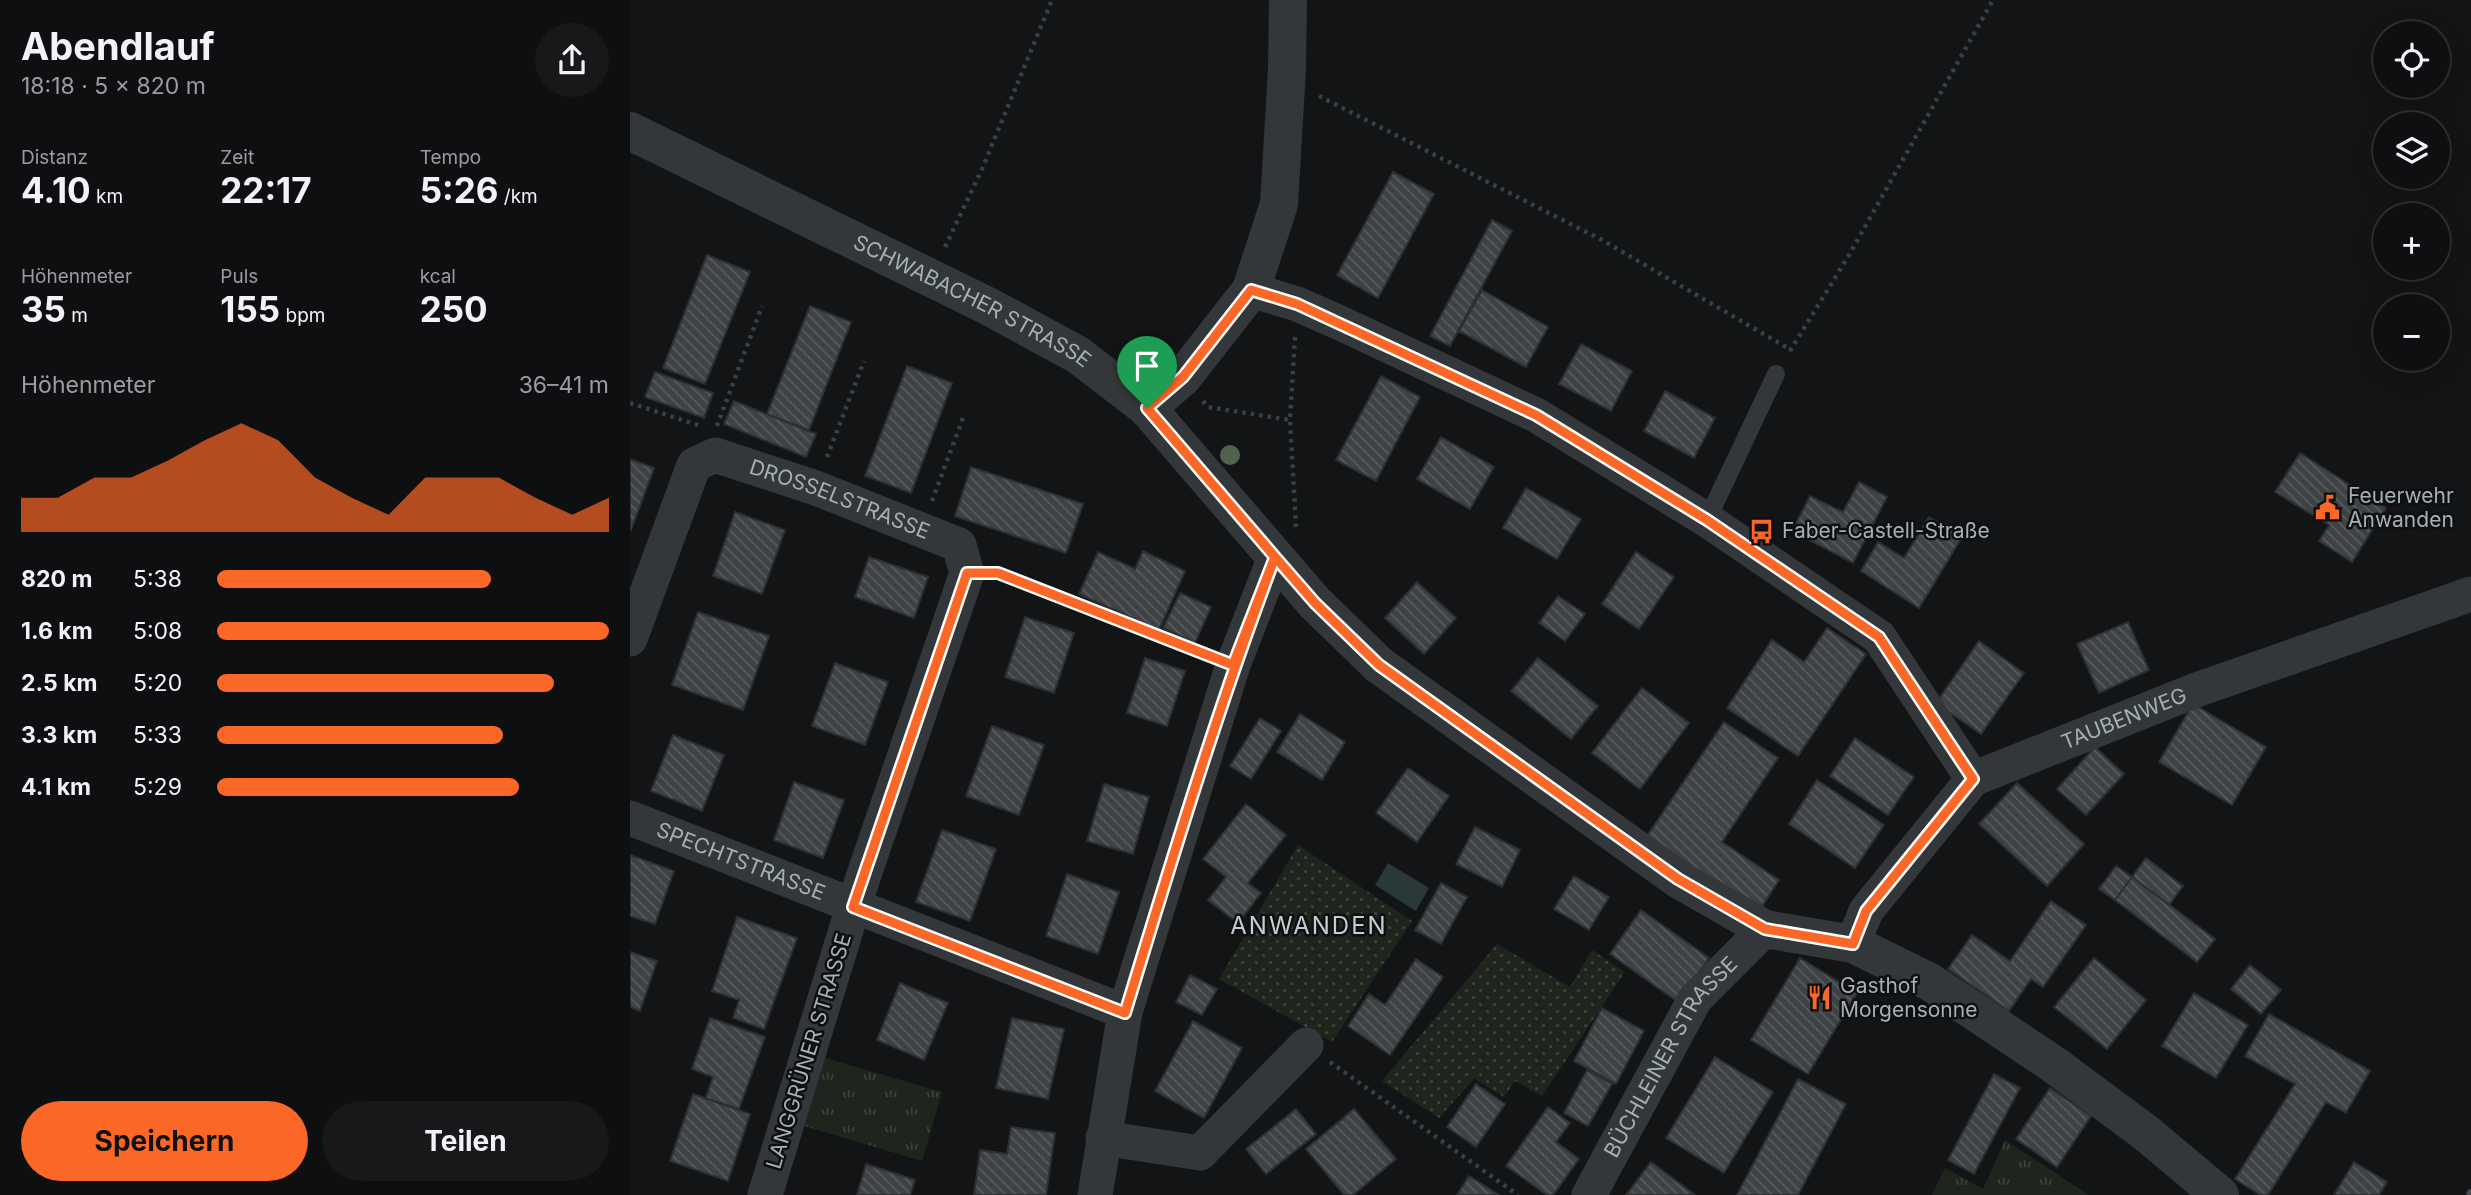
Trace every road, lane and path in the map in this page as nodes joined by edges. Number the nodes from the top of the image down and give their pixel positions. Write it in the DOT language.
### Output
graph roads {
  1 [pos="1052,0"];
  2 [pos="1288,0"];
  3 [pos="1993,0"];
  4 [pos="1309,91"];
  5 [pos="630,131"];
  6 [pos="930,280"];
  7 [pos="1251,290"];
  8 [pos="762,306"];
  9 [pos="1791,350"];
  10 [pos="864,360"];
  11 [pos="1776,374"];
  12 [pos="1183,377"];
  13 [pos="630,403"];
  14 [pos="1147,408"];
  15 [pos="964,415"];
  16 [pos="1290,420"];
  17 [pos="708,450"];
  18 [pos="816,488"];
  19 [pos="1707,520"];
  20 [pos="922,528"];
  21 [pos="1275,557"];
  22 [pos="967,573"];
  23 [pos="2471,594"];
  24 [pos="630,639"];
  25 [pos="1233,665"];
  26 [pos="1973,779"];
  27 [pos="630,818"];
  28 [pos="853,907"];
  29 [pos="1765,929"];
  30 [pos="1853,944"];
  31 [pos="1125,1013"];
  32 [pos="1306,1045"];
  33 [pos="1103,1138"];
  34 [pos="765,1195"];
  35 [pos="1095,1195"];
  36 [pos="1518,1195"];
  37 [pos="1589,1195"];
  38 [pos="2220,1195"];
  1 -- 6 [label="path"];
  2 -- 7 [label="street"];
  3 -- 9 [label="path"];
  4 -- 9 [label="path"];
  5 -- 6 [label="street, SCHWABACHER STRASSE"];
  6 -- 14 [label="street, SCHWABACHER STRASSE"];
  7 -- 12 [label="street"];
  7 -- 19 [label="street"];
  8 -- 17 [label="path"];
  9 -- 11 [label="path"];
  10 -- 18 [label="path"];
  11 -- 19 [label="lane"];
  12 -- 14 [label="street"];
  12 -- 16 [label="path"];
  13 -- 17 [label="path"];
  14 -- 21 [label="street, SCHWABACHER STRASSE"];
  15 -- 20 [label="path"];
  17 -- 18 [label="street, DROSSELSTRASSE"];
  17 -- 24 [label="street"];
  18 -- 20 [label="street, DROSSELSTRASSE"];
  19 -- 26 [label="street"];
  20 -- 22 [label="street, DROSSELSTRASSE"];
  21 -- 25 [label="street"];
  21 -- 29 [label="street, SCHWABACHER STRASSE"];
  22 -- 25 [label="path"];
  22 -- 28 [label="street, LANGGRÜNER STRASSE"];
  23 -- 26 [label="street, TAUBENWEG"];
  25 -- 31 [label="street"];
  26 -- 30 [label="street, TAUBENWEG"];
  27 -- 28 [label="street, SPECHTSTRASSE"];
  28 -- 31 [label="street, SPECHTSTRASSE"];
  28 -- 34 [label="street, LANGGRÜNER STRASSE"];
  29 -- 30 [label="street, SCHWABACHER STRASSE"];
  29 -- 37 [label="street, BÜCHLEINER STRASSE"];
  30 -- 38 [label="street, SCHWABACHER STRASSE"];
  31 -- 33 [label="street"];
  32 -- 33 [label="street"];
  32 -- 36 [label="path"];
  33 -- 35 [label="street"];
}
